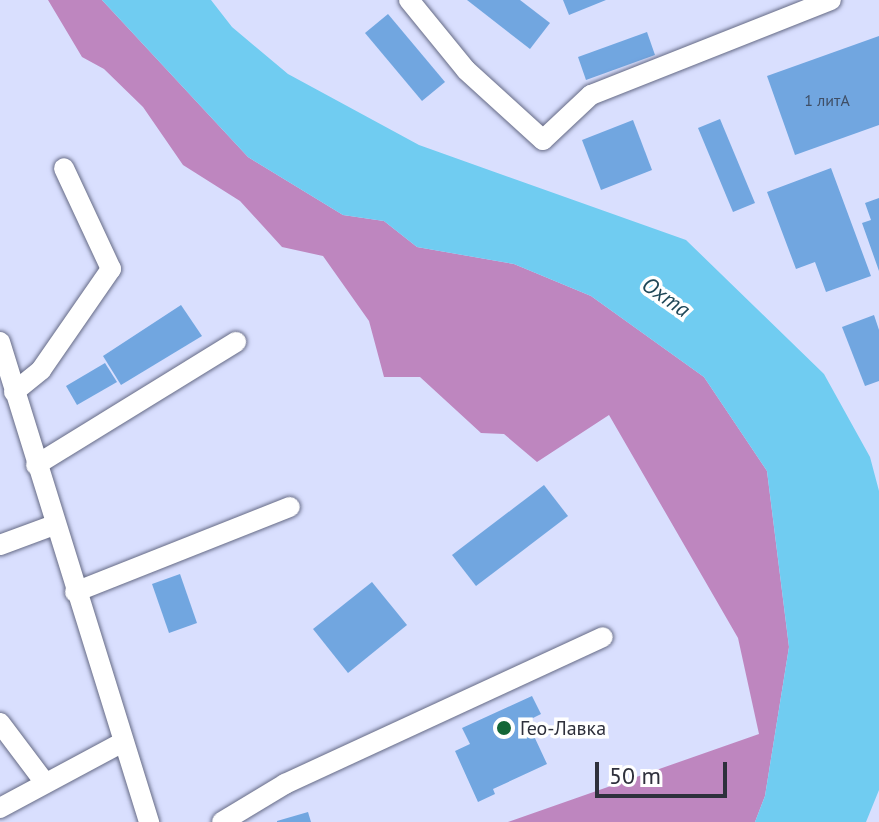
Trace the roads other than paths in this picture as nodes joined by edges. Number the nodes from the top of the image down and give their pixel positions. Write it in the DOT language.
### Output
graph roads {
  1 [pos="409,0"];
  2 [pos="831,0"];
  3 [pos="64,168"];
  4 [pos="0,342"];
  5 [pos="236,342"];
  6 [pos="14,392"];
  7 [pos="36,465"];
  8 [pos="290,507"];
  9 [pos="54,525"];
  10 [pos="0,545"];
  11 [pos="75,592"];
  12 [pos="603,637"];
  13 [pos="0,723"];
  14 [pos="121,743"];
  15 [pos="43,780"];
  16 [pos="0,808"];
  17 [pos="149,822"];
  18 [pos="222,822"];
  1 -- 2 [label="street"];
  3 -- 6 [label="street"];
  4 -- 6 [label="street"];
  5 -- 7 [label="street"];
  6 -- 7 [label="street"];
  7 -- 9 [label="street"];
  8 -- 11 [label="street"];
  9 -- 10 [label="street"];
  9 -- 11 [label="street"];
  11 -- 14 [label="street"];
  12 -- 18 [label="street"];
  13 -- 15 [label="street"];
  14 -- 15 [label="street"];
  14 -- 17 [label="street"];
  15 -- 16 [label="street"];
}
